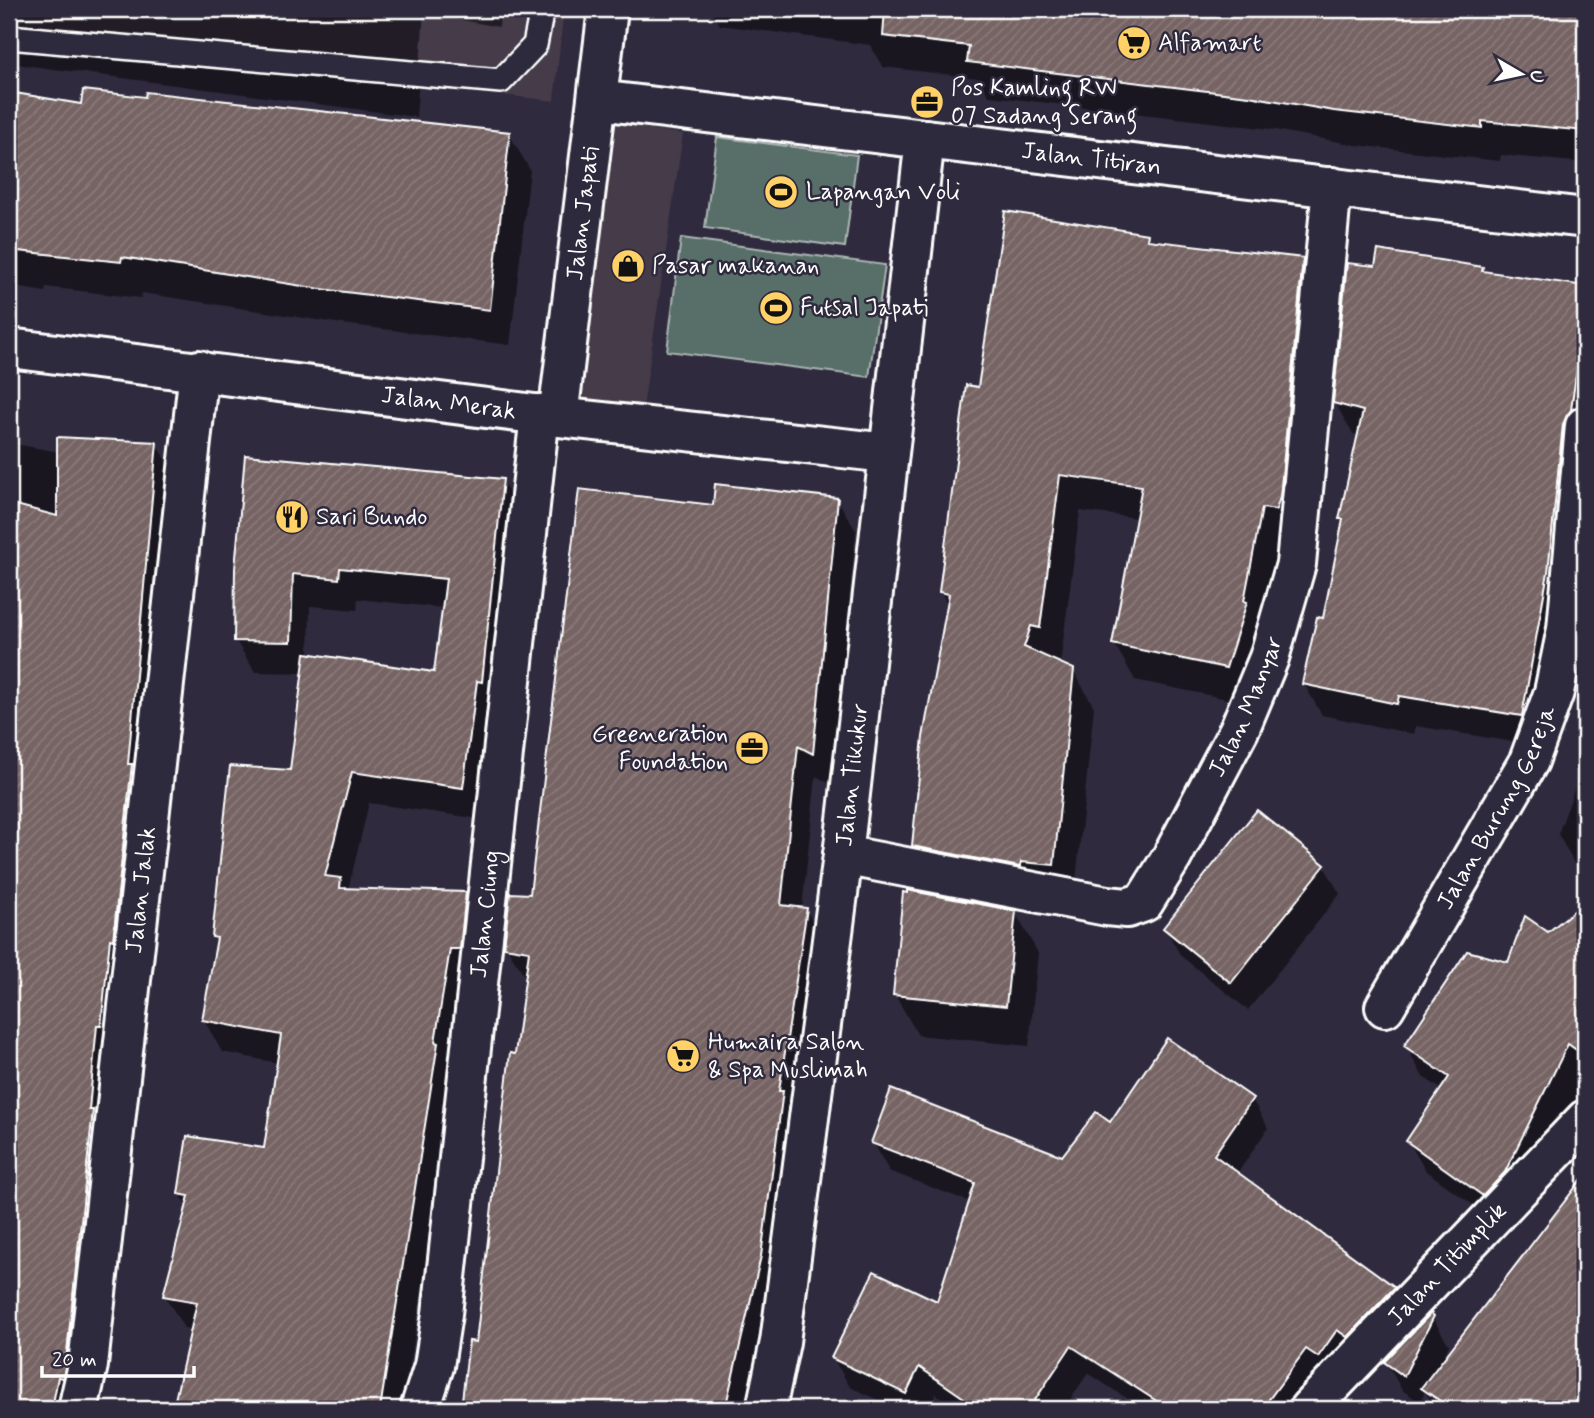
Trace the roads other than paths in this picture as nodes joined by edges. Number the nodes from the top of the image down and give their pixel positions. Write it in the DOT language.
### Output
graph roads {
  1 [pos="542,9"];
  2 [pos="608,9"];
  3 [pos="9,37"];
  4 [pos="598,100"];
  5 [pos="925,139"];
  6 [pos="1332,187"];
  7 [pos="1585,218"];
  8 [pos="9,348"];
  9 [pos="199,370"];
  10 [pos="549,416"];
  11 [pos="1585,426"];
  12 [pos="888,453"];
  13 [pos="843,855"];
  14 [pos="1385,1007"];
  15 [pos="1585,1120"];
  16 [pos="78,1409"];
  17 [pos="420,1409"];
  18 [pos="766,1409"];
  19 [pos="1308,1409"];
  1 -- 3 [label="lane"];
  2 -- 4 [label="street, Jalan Japati"];
  4 -- 5 [label="street, Jalan Titiran"];
  4 -- 10 [label="street, Jalan Japati"];
  5 -- 6 [label="street, Jalan Titiran"];
  5 -- 12 [label="street, Jalan Tikukur"];
  6 -- 7 [label="street, Jalan Titiran"];
  6 -- 13 [label="street, Jalan Manyar"];
  8 -- 9 [label="street, Jalan Merak"];
  9 -- 10 [label="street, Jalan Merak"];
  9 -- 16 [label="street, Jalan Jalak"];
  10 -- 12 [label="street, Jalan Merak"];
  10 -- 17 [label="street, Jalan Ciung"];
  11 -- 14 [label="street, Jalan Burung Gereja"];
  12 -- 13 [label="street, Jalan Tikukur"];
  13 -- 18 [label="street, Jalan Tikukur"];
  15 -- 19 [label="street, Jalan Titimplik"];
}
